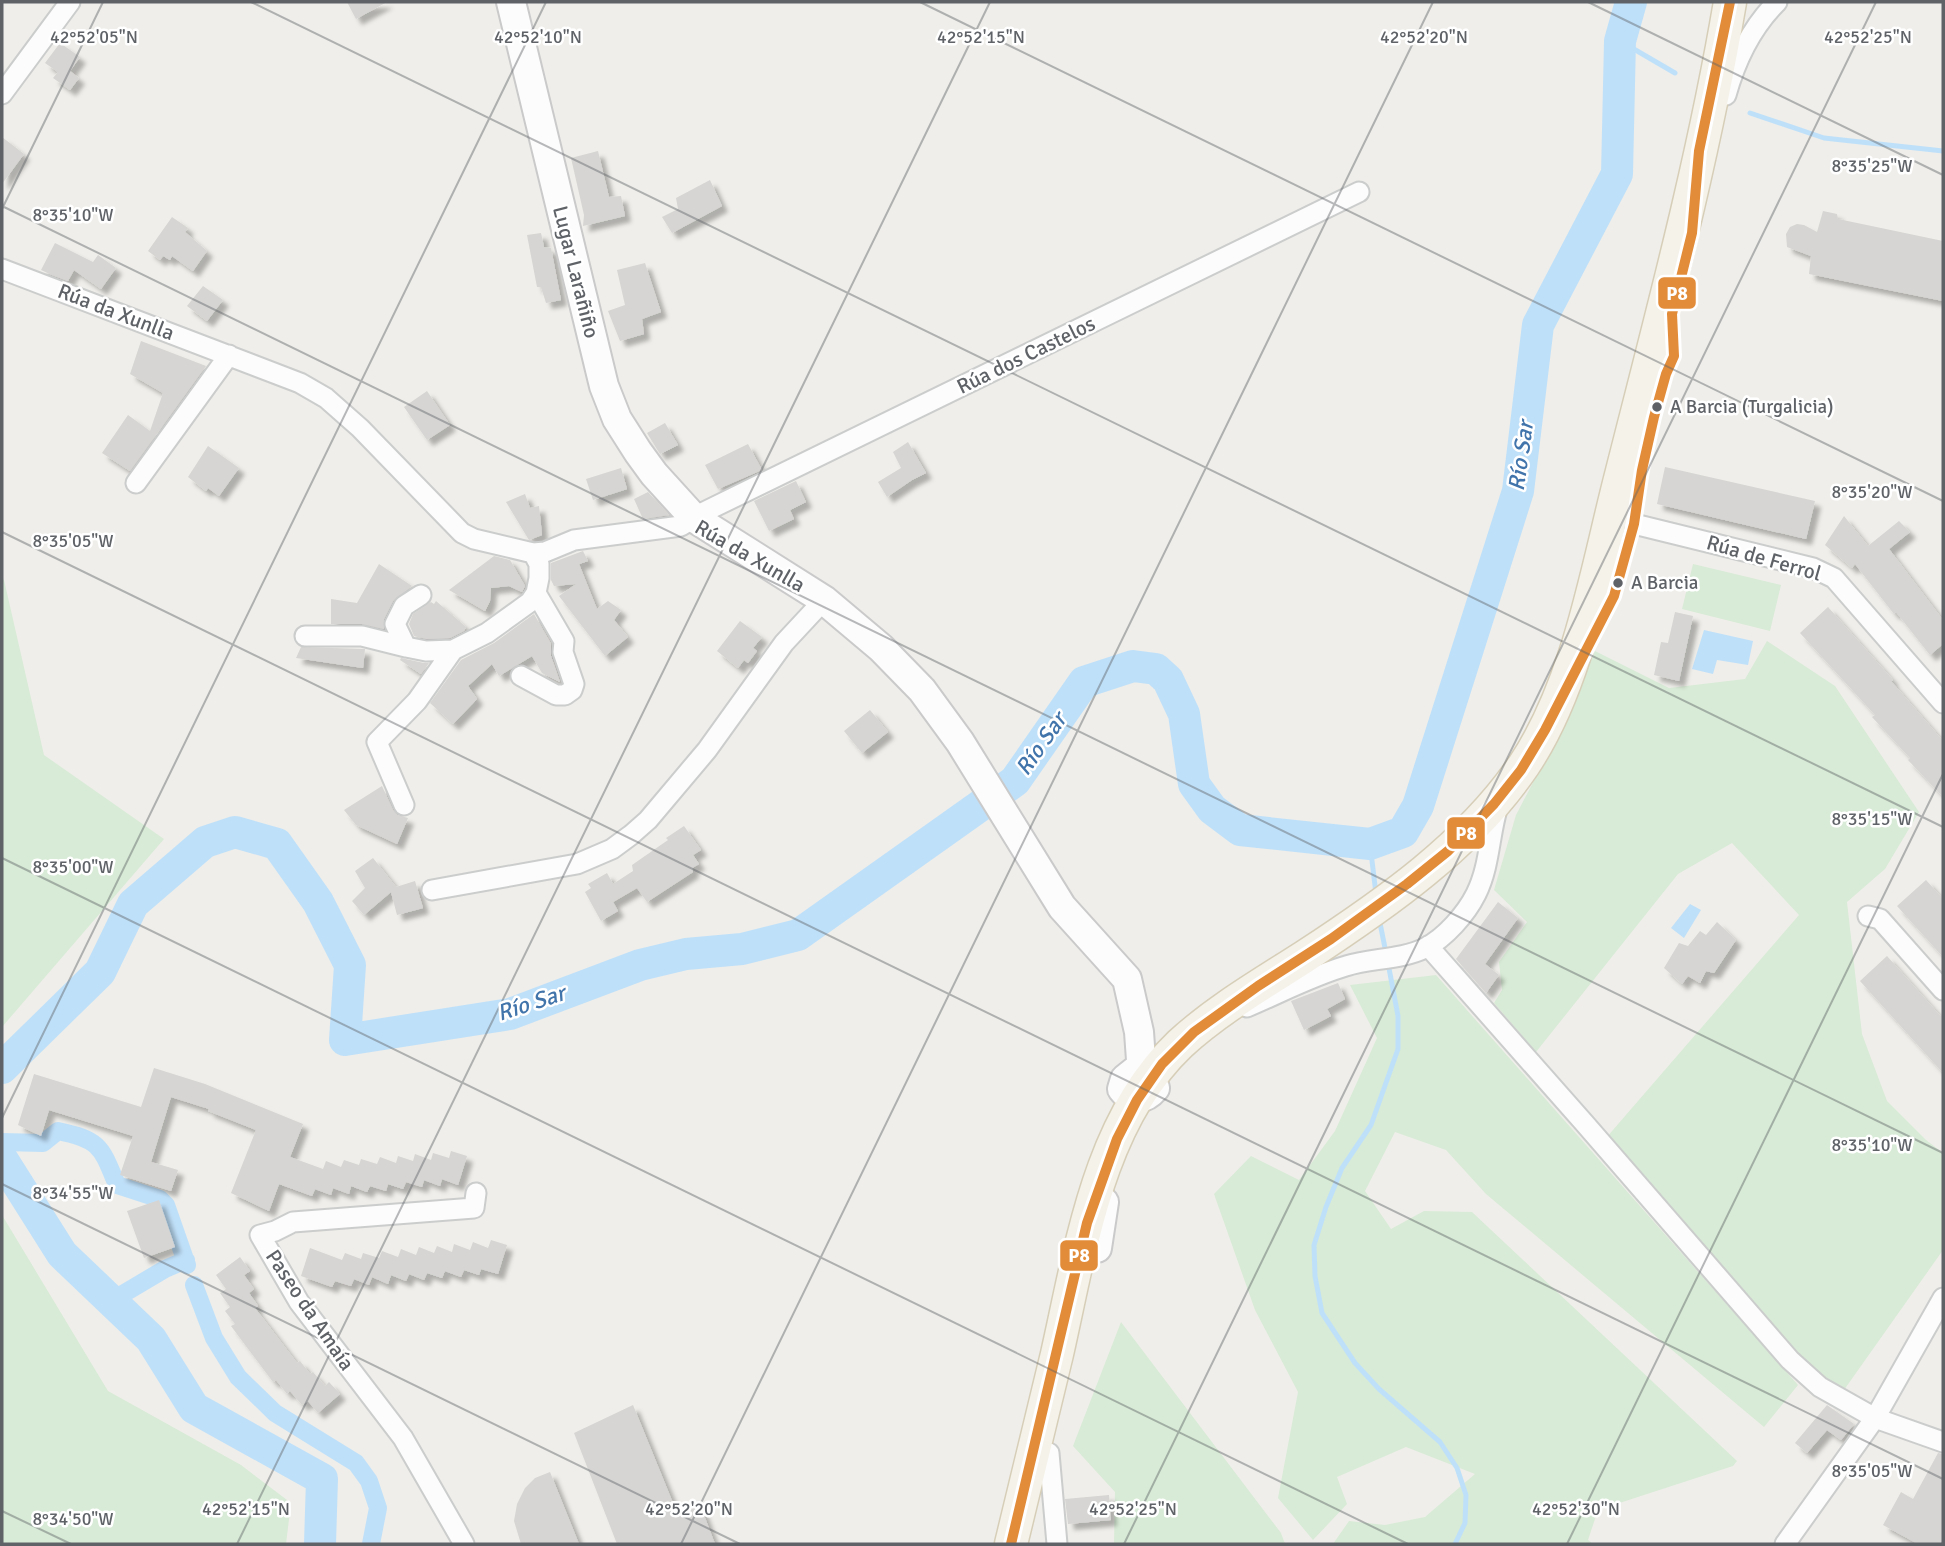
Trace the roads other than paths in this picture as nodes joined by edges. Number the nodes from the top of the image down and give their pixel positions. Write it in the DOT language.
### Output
graph roads {
  1 [pos="70,2"];
  2 [pos="511,2"];
  3 [pos="1727,7"];
  4 [pos="1770,9"];
  5 [pos="2,94"];
  6 [pos="1359,192"];
  7 [pos="2,269"];
  8 [pos="1662,310"];
  9 [pos="229,355"];
  10 [pos="136,483"];
  11 [pos="694,518"];
  12 [pos="1634,524"];
  13 [pos="533,553"];
  14 [pos="536,593"];
  15 [pos="421,595"];
  16 [pos="824,600"];
  17 [pos="305,636"];
  18 [pos="406,647"];
  19 [pos="453,650"];
  20 [pos="521,676"];
  21 [pos="1936,681"];
  22 [pos="1943,703"];
  23 [pos="1501,795"];
  24 [pos="404,805"];
  25 [pos="432,890"];
  26 [pos="1868,916"];
  27 [pos="1322,945"];
  28 [pos="1428,946"];
  29 [pos="1943,990"];
  30 [pos="1136,1019"];
  31 [pos="1212,1025"];
  32 [pos="1134,1084"];
  33 [pos="476,1193"];
  34 [pos="1097,1248"];
  35 [pos="1943,1298"];
  36 [pos="1875,1418"];
  37 [pos="1943,1442"];
  38 [pos="1049,1453"];
  39 [pos="464,1544"];
  40 [pos="1011,1544"];
  41 [pos="1027,1544"];
  42 [pos="1057,1544"];
  43 [pos="1785,1544"];
  1 -- 5 [label="street"];
  2 -- 11 [label="street, Lugar Larañiño"];
  3 -- 4 [label="street"];
  3 -- 8 [label="main road"];
  3 -- 23 [label="main road"];
  4 -- 8 [label="street"];
  6 -- 11 [label="street, Rúa dos Castelos"];
  7 -- 9 [label="street, Rúa da Xunlla"];
  8 -- 23 [label="main road"];
  9 -- 10 [label="street"];
  9 -- 13 [label="street, Rúa da Xunlla"];
  11 -- 13 [label="street, Rúa da Xunlla"];
  11 -- 16 [label="street, Rúa da Xunlla"];
  12 -- 21 [label="street, Rúa de Ferrol"];
  13 -- 14 [label="street"];
  14 -- 19 [label="street"];
  14 -- 20 [label="street"];
  15 -- 18 [label="street"];
  16 -- 25 [label="street"];
  16 -- 30 [label="street, Rúa da Xunlla"];
  17 -- 18 [label="street"];
  18 -- 19 [label="street"];
  19 -- 24 [label="street"];
  21 -- 22 [label="street, Rúa de Ferrol"];
  23 -- 27 [label="main road"];
  23 -- 28 [label="street"];
  26 -- 29 [label="street"];
  27 -- 31 [label="main road"];
  27 -- 31 [label="main road"];
  28 -- 31 [label="street"];
  28 -- 36 [label="street"];
  30 -- 31 [label="street"];
  30 -- 32 [label="street, Rúa da Xunlla"];
  31 -- 32 [label="main road"];
  31 -- 34 [label="main road"];
  32 -- 34 [label="street"];
  32 -- 40 [label="main road"];
  33 -- 39 [label="street, Paseo da Amaía"];
  34 -- 38 [label="main road"];
  35 -- 36 [label="street"];
  36 -- 37 [label="street"];
  36 -- 43 [label="street"];
  38 -- 41 [label="main road"];
  38 -- 42 [label="street"];
}
